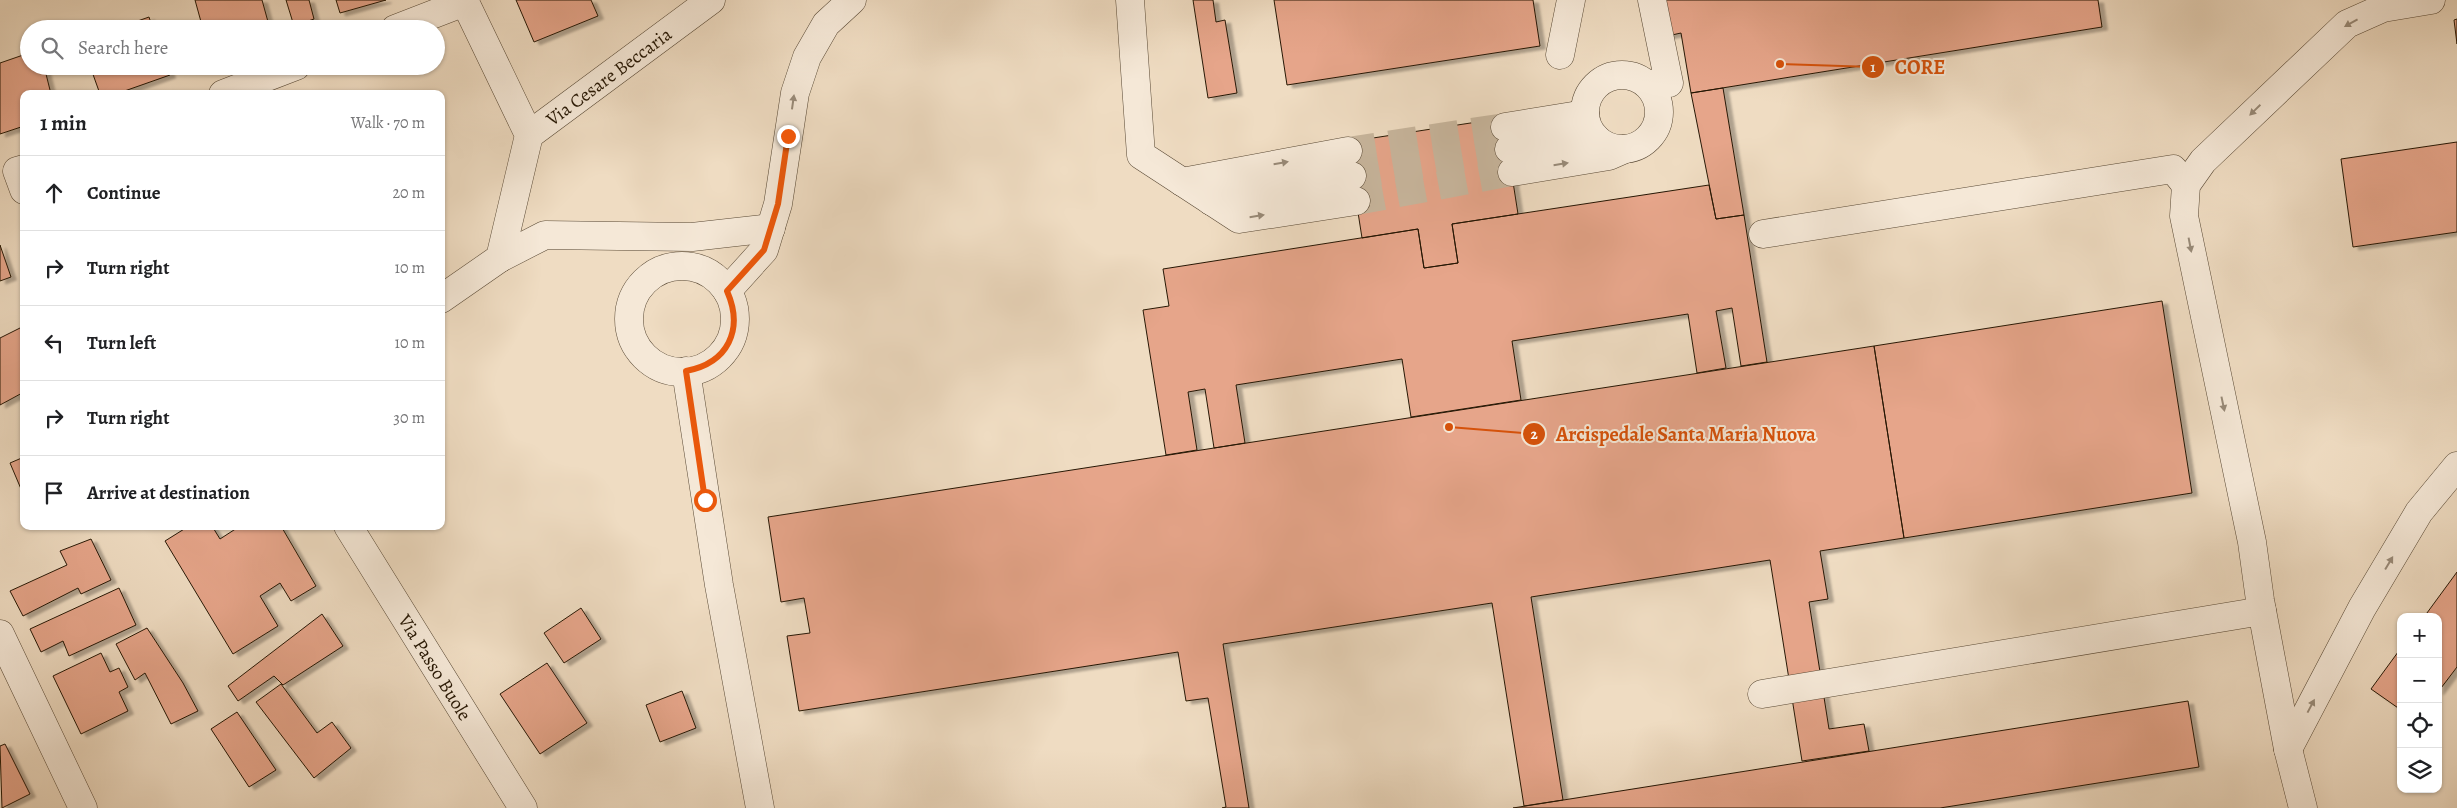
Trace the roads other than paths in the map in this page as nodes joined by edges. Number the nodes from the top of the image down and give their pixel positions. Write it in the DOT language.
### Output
graph roads {
  1 [pos="711,0"];
  2 [pos="852,0"];
  3 [pos="1130,0"];
  4 [pos="1571,0"];
  5 [pos="1652,0"];
  6 [pos="2431,0"];
  7 [pos="464,1"];
  8 [pos="417,20"];
  9 [pos="1560,55"];
  10 [pos="273,75"];
  11 [pos="1647,84"];
  12 [pos="233,90"];
  13 [pos="1590,126"];
  14 [pos="529,135"];
  15 [pos="1625,149"];
  16 [pos="1182,182"];
  17 [pos="2186,185"];
  18 [pos="771,228"];
  19 [pos="1763,234"];
  20 [pos="500,258"];
  21 [pos="727,291"];
  22 [pos="445,296"];
  23 [pos="686,371"];
  24 [pos="2457,466"];
  25 [pos="350,530"];
  26 [pos="2262,611"];
  27 [pos="0,634"];
  28 [pos="1762,694"];
  29 [pos="2288,749"];
  30 [pos="83,808"];
  31 [pos="523,808"];
  32 [pos="760,808"];
  33 [pos="2303,808"];
  1 -- 14 [label="street, Via Cesare Beccaria"];
  18 -- 2 [label="street, one-way"];
  3 -- 16 [label="street"];
  4 -- 9 [label="street"];
  5 -- 11 [label="street"];
  6 -- 17 [label="street, one-way"];
  7 -- 8 [label="street"];
  7 -- 14 [label="street"];
  10 -- 12 [label="street"];
  11 -- 13 [label="street"];
  11 -- 15 [label="street"];
  13 -- 15 [label="street"];
  13 -- 15 [label="street, one-way"];
  14 -- 20 [label="street"];
  16 -- 16 [label="street"];
  17 -- 19 [label="street"];
  17 -- 26 [label="street, one-way"];
  18 -- 20 [label="street"];
  18 -- 21 [label="street"];
  20 -- 22 [label="street"];
  21 -- 23 [label="street"];
  21 -- 23 [label="street"];
  23 -- 32 [label="street"];
  29 -- 24 [label="street, one-way"];
  25 -- 31 [label="street, Via Passo Buole"];
  26 -- 28 [label="street"];
  26 -- 29 [label="street"];
  27 -- 30 [label="street"];
  29 -- 33 [label="street"];
}
